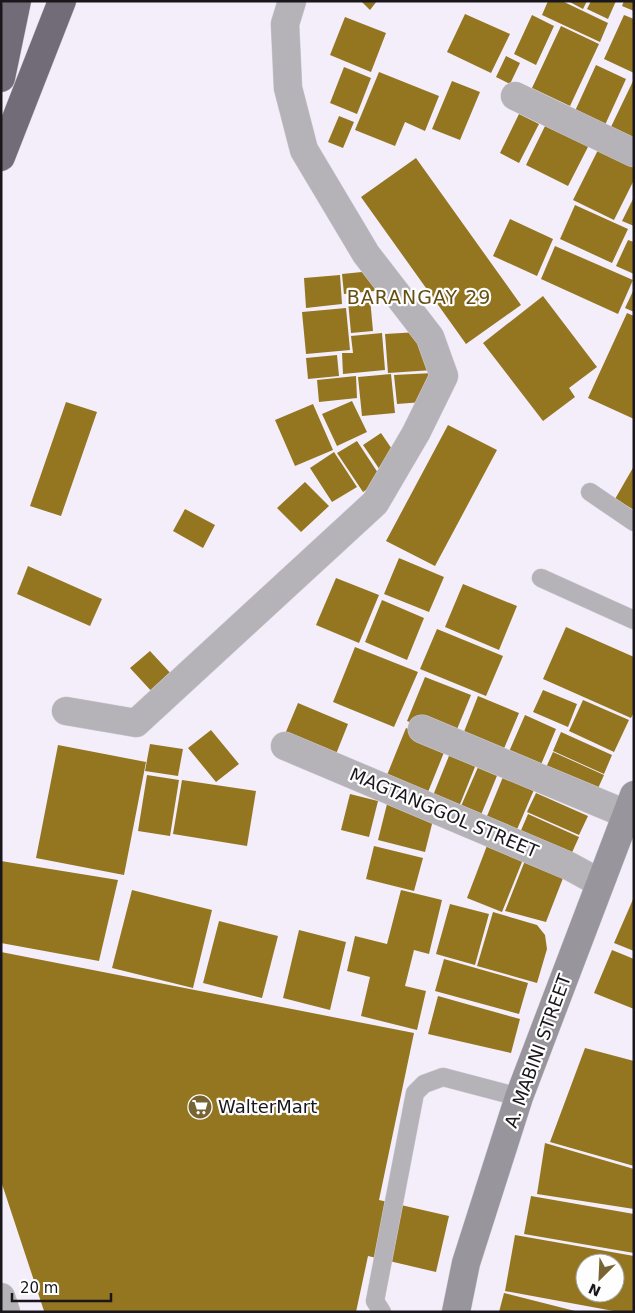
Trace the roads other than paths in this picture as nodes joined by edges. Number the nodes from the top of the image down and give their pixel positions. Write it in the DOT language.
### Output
graph roads {
  1 [pos="3,1"];
  2 [pos="17,1"];
  3 [pos="62,1"];
  4 [pos="292,1"];
  5 [pos="1,6"];
  6 [pos="1,78"];
  7 [pos="515,96"];
  8 [pos="634,153"];
  9 [pos="1,157"];
  10 [pos="590,492"];
  11 [pos="634,522"];
  12 [pos="541,578"];
  13 [pos="634,620"];
  14 [pos="66,711"];
  15 [pos="422,729"];
  16 [pos="286,746"];
  17 [pos="630,805"];
  18 [pos="600,884"];
  19 [pos="519,1098"];
  20 [pos="1,1297"];
  21 [pos="6,1312"];
  22 [pos="382,1312"];
  23 [pos="456,1312"];
  1 -- 5 [label="highway"];
  2 -- 6 [label="highway"];
  3 -- 9 [label="highway"];
  4 -- 14 [label="street"];
  7 -- 8 [label="street"];
  10 -- 11 [label="lane"];
  12 -- 13 [label="lane"];
  15 -- 17 [label="street"];
  16 -- 18 [label="street, MAGTANGGOL STREET"];
  17 -- 18 [label="main road, A. MABINI STREET"];
  18 -- 19 [label="main road, A. MABINI STREET"];
  19 -- 22 [label="lane"];
  19 -- 23 [label="main road, A. MABINI STREET"];
  20 -- 21 [label="street"];
}
